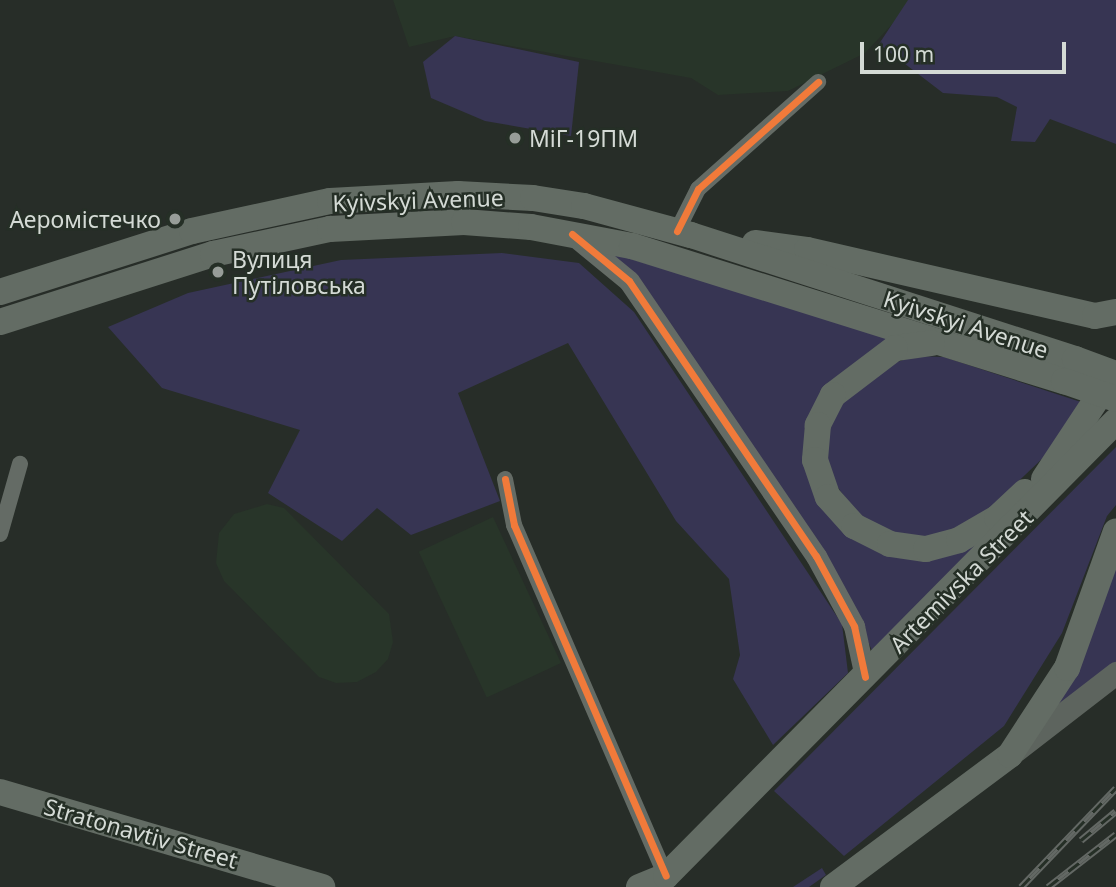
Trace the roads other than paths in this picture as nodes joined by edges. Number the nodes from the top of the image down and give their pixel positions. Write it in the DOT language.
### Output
graph roads {
  1 [pos="818,82"];
  2 [pos="533,198"];
  3 [pos="584,206"];
  4 [pos="531,227"];
  5 [pos="684,233"];
  6 [pos="572,234"];
  7 [pos="130,249"];
  8 [pos="68,270"];
  9 [pos="139,278"];
  10 [pos="0,292"];
  11 [pos="87,295"];
  12 [pos="1116,312"];
  13 [pos="0,322"];
  14 [pos="938,342"];
  15 [pos="1070,370"];
  16 [pos="1116,372"];
  17 [pos="1116,399"];
  18 [pos="1116,421"];
  19 [pos="1056,461"];
  20 [pos="20,464"];
  21 [pos="505,479"];
  22 [pos="1116,531"];
  23 [pos="0,534"];
  24 [pos="999,543"];
  25 [pos="1116,673"];
  26 [pos="865,677"];
  27 [pos="1010,755"];
  28 [pos="0,792"];
  29 [pos="262,868"];
  30 [pos="661,883"];
  31 [pos="322,887"];
  32 [pos="341,887"];
  33 [pos="639,887"];
  34 [pos="833,887"];
  1 -- 5 [label="street"];
  2 -- 3 [label="main road, Kyivskyi Avenue"];
  2 -- 4 [label="main road"];
  2 -- 7 [label="main road, Kyivskyi Avenue"];
  3 -- 5 [label="main road, Kyivskyi Avenue"];
  3 -- 6 [label="main road"];
  4 -- 6 [label="main road, Kyivskyi Avenue"];
  4 -- 9 [label="main road, Kyivskyi Avenue"];
  5 -- 12 [label="main road"];
  5 -- 15 [label="main road, Kyivskyi Avenue"];
  6 -- 14 [label="main road, Kyivskyi Avenue"];
  6 -- 26 [label="street"];
  7 -- 8 [label="main road, Kyivskyi Avenue"];
  7 -- 9 [label="main road"];
  8 -- 10 [label="main road, Kyivskyi Avenue"];
  8 -- 11 [label="main road"];
  9 -- 11 [label="main road, Kyivskyi Avenue"];
  11 -- 13 [label="main road, Kyivskyi Avenue"];
  14 -- 15 [label="main road, Kyivskyi Avenue"];
  14 -- 19 [label="main road"];
  15 -- 16 [label="main road, bridge"];
  15 -- 17 [label="main road, bridge"];
  16 -- 19 [label="main road"];
  18 -- 24 [label="main road, Artemivska Street"];
  19 -- 24 [label="main road"];
  20 -- 23 [label="street"];
  21 -- 30 [label="street"];
  22 -- 27 [label="main road"];
  24 -- 26 [label="main road, Artemivska Street"];
  25 -- 27 [label="main road"];
  26 -- 30 [label="main road, Artemivska Street"];
  27 -- 34 [label="main road"];
  28 -- 29 [label="main road, Stratonavtiv Street"];
  29 -- 31 [label="main road, Stratonavtiv Street"];
  29 -- 32 [label="main road"];
  30 -- 33 [label="main road"];
}
